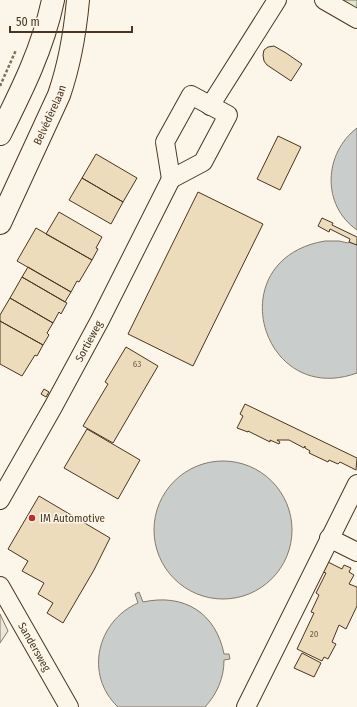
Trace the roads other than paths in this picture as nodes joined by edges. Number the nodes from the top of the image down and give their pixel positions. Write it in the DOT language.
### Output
graph roads {
  1 [pos="54,0"];
  2 [pos="78,0"];
  3 [pos="277,0"];
  4 [pos="324,0"];
  5 [pos="357,19"];
  6 [pos="210,106"];
  7 [pos="0,134"];
  8 [pos="171,179"];
  9 [pos="0,223"];
  10 [pos="357,484"];
  11 [pos="0,500"];
  12 [pos="329,538"];
  13 [pos="357,552"];
  14 [pos="0,586"];
  15 [pos="68,707"];
  16 [pos="246,707"];
  1 -- 7 [label="main road"];
  2 -- 9 [label="main road, Belvédèrelaan"];
  3 -- 6 [label="street"];
  4 -- 5 [label="street"];
  6 -- 8 [label="street"];
  6 -- 8 [label="street"];
  8 -- 11 [label="street, Sortieweg"];
  10 -- 12 [label="street"];
  12 -- 13 [label="street"];
  12 -- 16 [label="street"];
  14 -- 15 [label="street, Sandersweg"];
}
